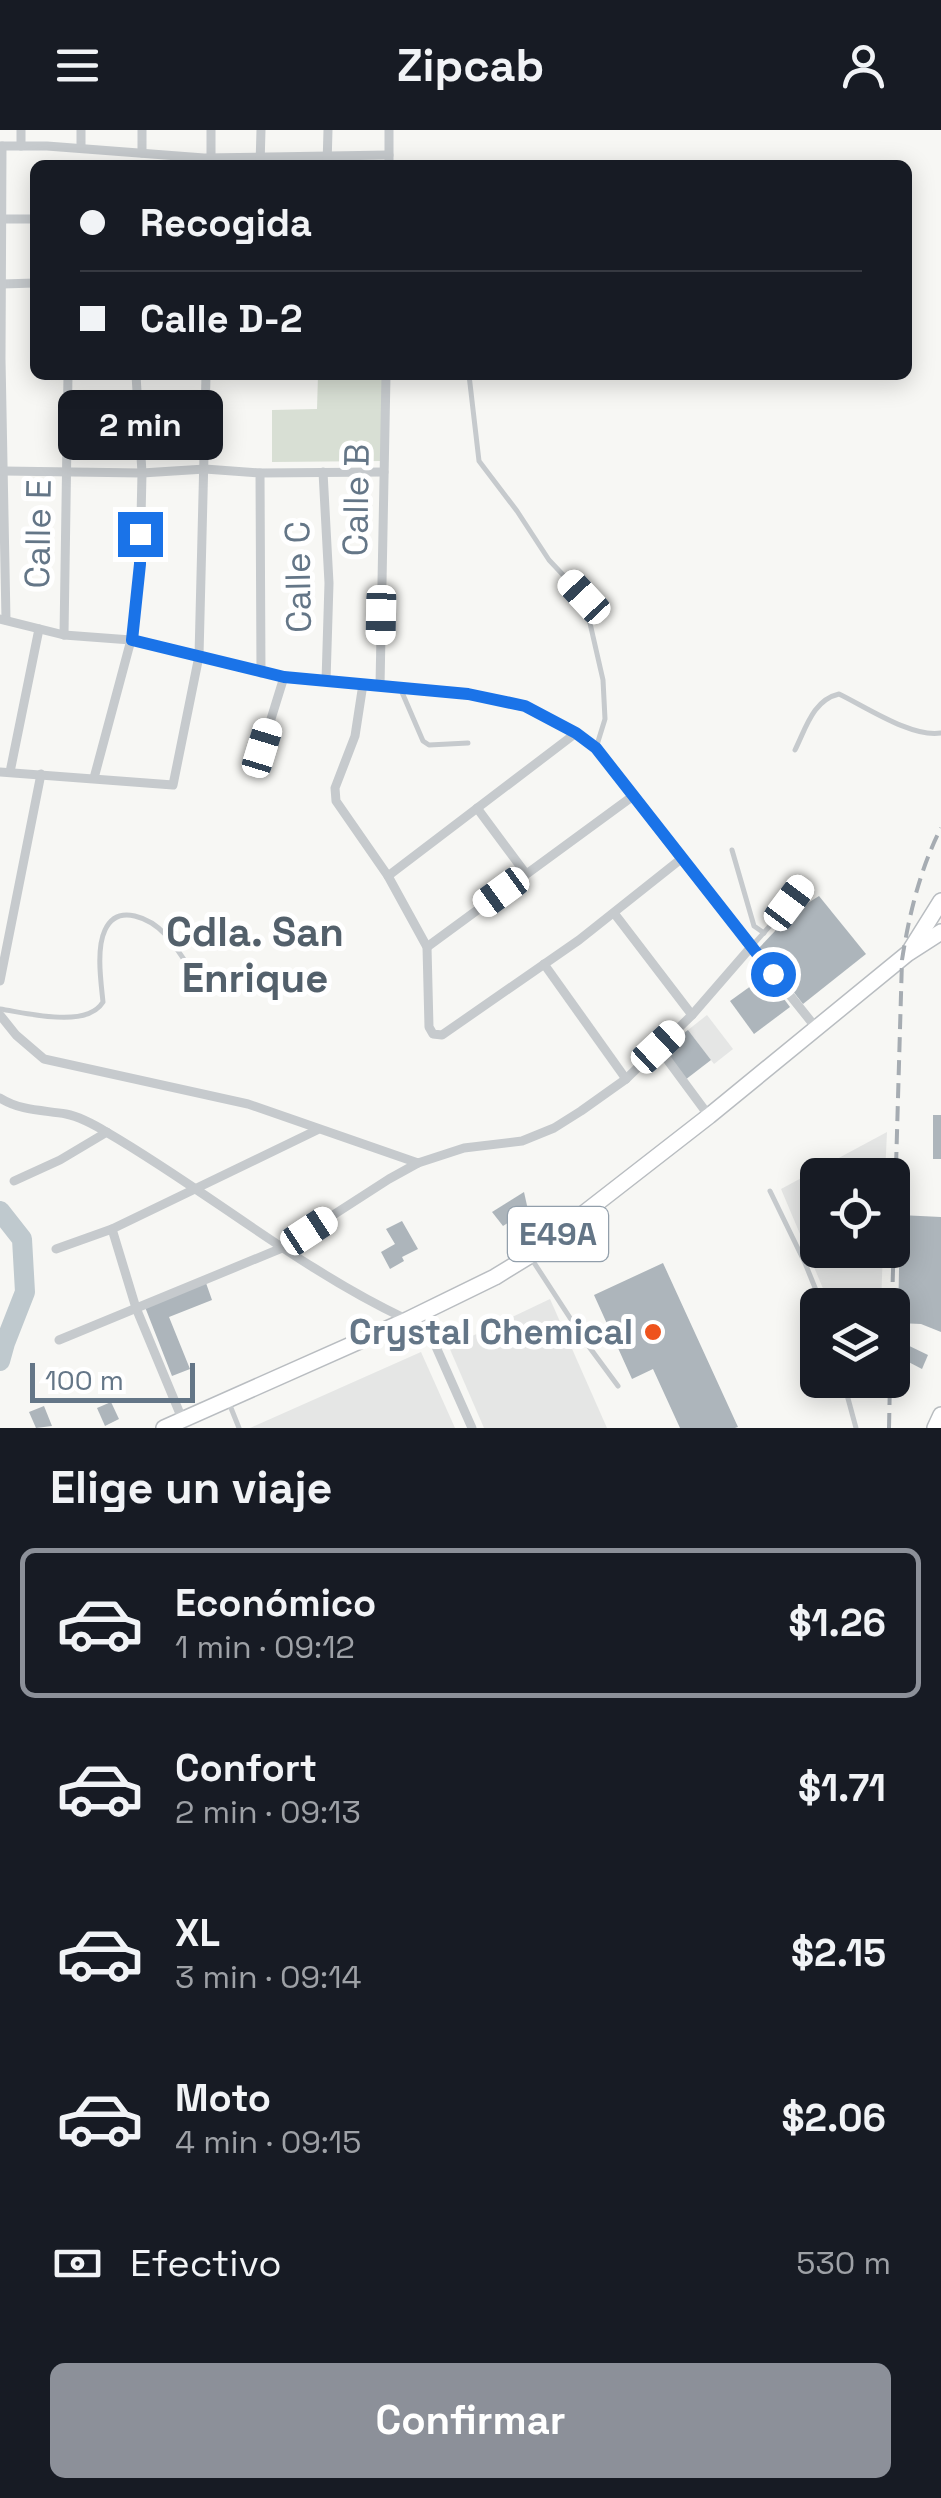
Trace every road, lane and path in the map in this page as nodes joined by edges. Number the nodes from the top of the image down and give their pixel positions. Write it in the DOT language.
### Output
graph roads {
  1 [pos="22,130"];
  2 [pos="82,130"];
  3 [pos="142,130"];
  4 [pos="212,130"];
  5 [pos="261,130"];
  6 [pos="328,130"];
  7 [pos="389,130"];
  8 [pos="1,146"];
  9 [pos="21,146"];
  10 [pos="81,148"];
  11 [pos="142,153"];
  12 [pos="212,158"];
  13 [pos="190,160"];
  14 [pos="202,160"];
  15 [pos="244,160"];
  16 [pos="260,160"];
  17 [pos="327,160"];
  18 [pos="389,160"];
  19 [pos="2,219"];
  20 [pos="30,219"];
  21 [pos="30,283"];
  22 [pos="2,284"];
  23 [pos="0,359"];
  24 [pos="68,380"];
  25 [pos="136,380"];
  26 [pos="206,380"];
  27 [pos="386,380"];
  28 [pos="470,380"];
  29 [pos="67,470"];
  30 [pos="205,470"];
  31 [pos="4,471"];
  32 [pos="323,472"];
  33 [pos="384,472"];
  34 [pos="142,473"];
  35 [pos="260,474"];
  36 [pos="3,620"];
  37 [pos="39,629"];
  38 [pos="64,635"];
  39 [pos="132,640"];
  40 [pos="199,656"];
  41 [pos="261,673"];
  42 [pos="284,677"];
  43 [pos="326,681"];
  44 [pos="363,684"];
  45 [pos="380,686"];
  46 [pos="400,688"];
  47 [pos="576,733"];
  48 [pos="941,733"];
  49 [pos="468,743"];
  50 [pos="262,748"];
  51 [pos="596,748"];
  52 [pos="795,750"];
  53 [pos="5,772"];
  54 [pos="41,774"];
  55 [pos="94,778"];
  56 [pos="633,796"];
  57 [pos="477,808"];
  58 [pos="732,850"];
  59 [pos="680,858"];
  60 [pos="526,874"];
  61 [pos="388,876"];
  62 [pos="801,886"];
  63 [pos="941,902"];
  64 [pos="614,913"];
  65 [pos="941,932"];
  66 [pos="764,933"];
  67 [pos="427,947"];
  68 [pos="751,947"];
  69 [pos="908,954"];
  70 [pos="544,964"];
  71 [pos="190,968"];
  72 [pos="0,981"];
  73 [pos="0,1012"];
  74 [pos="692,1016"];
  75 [pos="817,1028"];
  76 [pos="658,1047"];
  77 [pos="626,1079"];
  78 [pos="0,1098"];
  79 [pos="709,1116"];
  80 [pos="318,1129"];
  81 [pos="107,1132"];
  82 [pos="418,1163"];
  83 [pos="14,1181"];
  84 [pos="197,1188"];
  85 [pos="770,1191"];
  86 [pos="112,1229"];
  87 [pos="282,1248"];
  88 [pos="56,1249"];
  89 [pos="529,1256"];
  90 [pos="815,1288"];
  91 [pos="136,1308"];
  92 [pos="414,1317"];
  93 [pos="59,1340"];
  94 [pos="618,1386"];
  95 [pos="848,1398"];
  96 [pos="228,1401"];
  97 [pos="941,1415"];
  98 [pos="174,1425"];
  99 [pos="240,1428"];
  100 [pos="472,1428"];
  101 [pos="856,1428"];
  102 [pos="934,1428"];
  1 -- 9 [label="street"];
  2 -- 10 [label="street"];
  3 -- 11 [label="street"];
  4 -- 12 [label="street"];
  5 -- 16 [label="street"];
  6 -- 17 [label="street"];
  7 -- 18 [label="street"];
  8 -- 9 [label="street"];
  8 -- 19 [label="street"];
  9 -- 10 [label="street"];
  10 -- 11 [label="street"];
  11 -- 13 [label="street"];
  12 -- 14 [label="street"];
  12 -- 15 [label="street"];
  19 -- 20 [label="street"];
  19 -- 22 [label="street"];
  21 -- 22 [label="street"];
  22 -- 23 [label="street"];
  23 -- 31 [label="street"];
  24 -- 29 [label="street, Calle E"];
  25 -- 34 [label="street"];
  26 -- 30 [label="street"];
  27 -- 33 [label="street, Calle B"];
  28 -- 51 [label="lane"];
  29 -- 31 [label="street"];
  29 -- 34 [label="street"];
  29 -- 38 [label="street, Calle E"];
  30 -- 34 [label="street"];
  30 -- 35 [label="street"];
  30 -- 40 [label="street"];
  31 -- 36 [label="street"];
  32 -- 33 [label="street"];
  32 -- 35 [label="street"];
  32 -- 43 [label="street, Calle C"];
  33 -- 45 [label="street, Calle B"];
  34 -- 39 [label="street"];
  35 -- 41 [label="street"];
  36 -- 37 [label="street"];
  37 -- 38 [label="street"];
  37 -- 53 [label="street"];
  38 -- 39 [label="street"];
  39 -- 40 [label="street"];
  39 -- 55 [label="street"];
  40 -- 41 [label="street"];
  40 -- 55 [label="street"];
  41 -- 42 [label="street"];
  42 -- 43 [label="street"];
  42 -- 50 [label="street"];
  43 -- 44 [label="street"];
  44 -- 45 [label="street"];
  44 -- 61 [label="street"];
  45 -- 46 [label="street"];
  46 -- 47 [label="street"];
  46 -- 49 [label="lane"];
  47 -- 51 [label="street"];
  47 -- 57 [label="street"];
  48 -- 52 [label="lane"];
  51 -- 56 [label="street"];
  53 -- 54 [label="street"];
  54 -- 55 [label="street"];
  54 -- 72 [label="street"];
  56 -- 59 [label="street"];
  56 -- 60 [label="street"];
  57 -- 60 [label="street"];
  57 -- 61 [label="street"];
  58 -- 66 [label="lane"];
  59 -- 64 [label="street"];
  59 -- 68 [label="street"];
  60 -- 67 [label="street"];
  61 -- 67 [label="street"];
  62 -- 66 [label="lane"];
  63 -- 69 [label="main road, E49A"];
  64 -- 70 [label="street"];
  64 -- 74 [label="street"];
  65 -- 69 [label="main road, E49A"];
  66 -- 68 [label="lane"];
  67 -- 70 [label="street"];
  68 -- 74 [label="street"];
  68 -- 75 [label="street"];
  69 -- 75 [label="main road, E49A"];
  70 -- 77 [label="street"];
  71 -- 73 [label="lane"];
  73 -- 80 [label="street"];
  74 -- 76 [label="street"];
  75 -- 79 [label="main road, E49A"];
  76 -- 77 [label="street"];
  76 -- 79 [label="street"];
  77 -- 82 [label="street"];
  78 -- 81 [label="street"];
  79 -- 89 [label="main road, E49A"];
  80 -- 82 [label="street"];
  80 -- 84 [label="street"];
  81 -- 83 [label="street"];
  81 -- 84 [label="street"];
  82 -- 87 [label="street"];
  84 -- 86 [label="street"];
  84 -- 87 [label="street"];
  85 -- 90 [label="lane"];
  86 -- 88 [label="street"];
  86 -- 91 [label="street"];
  87 -- 91 [label="street"];
  87 -- 92 [label="street"];
  89 -- 92 [label="main road, E49A"];
  89 -- 94 [label="lane"];
  91 -- 93 [label="street"];
  91 -- 98 [label="street"];
  92 -- 96 [label="main road, E49A"];
  92 -- 100 [label="street"];
  95 -- 101 [label="lane"];
  96 -- 98 [label="main road, E49A"];
  96 -- 99 [label="lane"];
  97 -- 102 [label="main road"];
}
